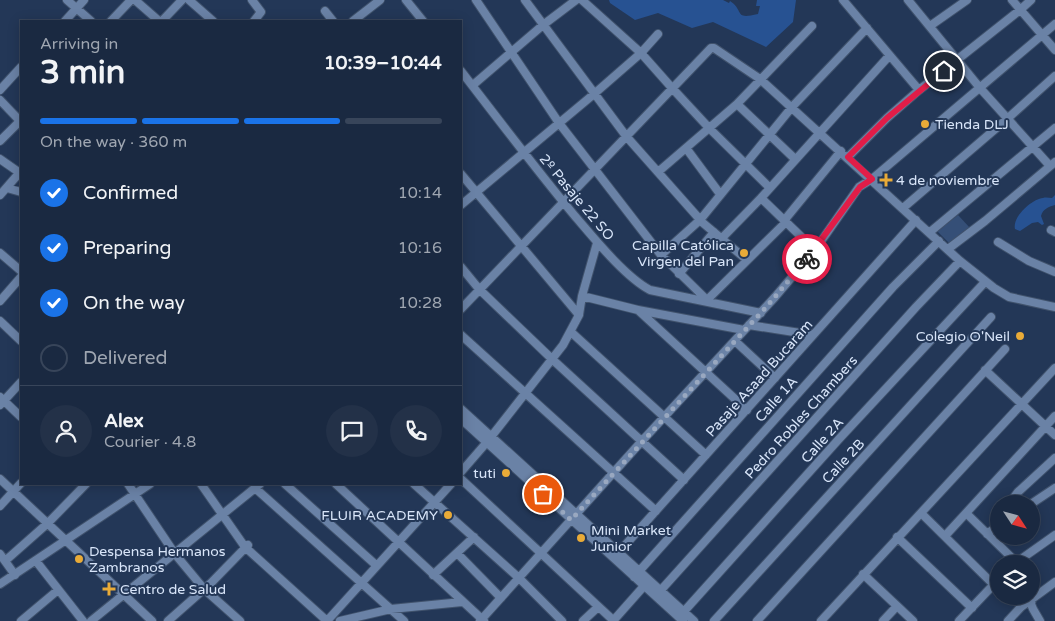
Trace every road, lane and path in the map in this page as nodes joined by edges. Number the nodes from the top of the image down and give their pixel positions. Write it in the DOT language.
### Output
graph roads {
  1 [pos="67,0"];
  2 [pos="84,0"];
  3 [pos="130,0"];
  4 [pos="135,0"];
  5 [pos="182,0"];
  6 [pos="189,0"];
  7 [pos="252,0"];
  8 [pos="380,0"];
  9 [pos="406,0"];
  10 [pos="476,0"];
  11 [pos="525,0"];
  12 [pos="576,0"];
  13 [pos="582,0"];
  14 [pos="842,0"];
  15 [pos="908,0"];
  16 [pos="966,0"];
  17 [pos="1012,0"];
  18 [pos="1031,0"];
  19 [pos="77,8"];
  20 [pos="1020,10"];
  21 [pos="325,11"];
  22 [pos="66,20"];
  23 [pos="90,20"];
  24 [pos="112,20"];
  25 [pos="159,20"];
  26 [pos="161,20"];
  27 [pos="212,20"];
  28 [pos="255,20"];
  29 [pos="332,20"];
  30 [pos="353,20"];
  31 [pos="422,20"];
  32 [pos="1055,24"];
  33 [pos="543,25"];
  34 [pos="812,26"];
  35 [pos="930,26"];
  36 [pos="866,28"];
  37 [pos="658,34"];
  38 [pos="1042,36"];
  39 [pos="1055,50"];
  40 [pos="510,52"];
  41 [pos="641,53"];
  42 [pos="889,56"];
  43 [pos="956,61"];
  44 [pos="20,71"];
  45 [pos="1055,76"];
  46 [pos="760,79"];
  47 [pos="464,81"];
  48 [pos="472,85"];
  49 [pos="672,88"];
  50 [pos="980,88"];
  51 [pos="0,90"];
  52 [pos="919,90"];
  53 [pos="594,94"];
  54 [pos="0,100"];
  55 [pos="737,104"];
  56 [pos="792,107"];
  57 [pos="1007,119"];
  58 [pos="20,120"];
  59 [pos="20,122"];
  60 [pos="559,123"];
  61 [pos="1055,128"];
  62 [pos="710,129"];
  63 [pos="820,132"];
  64 [pos="768,134"];
  65 [pos="626,136"];
  66 [pos="0,141"];
  67 [pos="686,148"];
  68 [pos="1033,148"];
  69 [pos="841,151"];
  70 [pos="524,152"];
  71 [pos="848,157"];
  72 [pos="0,159"];
  73 [pos="795,159"];
  74 [pos="746,164"];
  75 [pos="1053,164"];
  76 [pos="595,169"];
  77 [pos="20,171"];
  78 [pos="658,172"];
  79 [pos="20,173"];
  80 [pos="462,175"];
  81 [pos="872,179"];
  82 [pos="770,187"];
  83 [pos="7,188"];
  84 [pos="20,192"];
  85 [pos="476,192"];
  86 [pos="720,194"];
  87 [pos="0,195"];
  88 [pos="761,198"];
  89 [pos="563,202"];
  90 [pos="462,205"];
  91 [pos="903,208"];
  92 [pos="700,220"];
  93 [pos="916,220"];
  94 [pos="785,221"];
  95 [pos="714,232"];
  96 [pos="930,232"];
  97 [pos="722,238"];
  98 [pos="939,241"];
  99 [pos="998,242"];
  100 [pos="597,243"];
  101 [pos="521,246"];
  102 [pos="948,249"];
  103 [pos="816,250"];
  104 [pos="0,253"];
  105 [pos="661,255"];
  106 [pos="747,260"];
  107 [pos="960,261"];
  108 [pos="462,268"];
  109 [pos="20,270"];
  110 [pos="1055,272"];
  111 [pos="679,274"];
  112 [pos="20,277"];
  113 [pos="986,282"];
  114 [pos="479,290"];
  115 [pos="582,296"];
  116 [pos="0,300"];
  117 [pos="707,300"];
  118 [pos="1055,307"];
  119 [pos="462,308"];
  120 [pos="638,310"];
  121 [pos="761,313"];
  122 [pos="579,315"];
  123 [pos="991,318"];
  124 [pos="0,321"];
  125 [pos="747,328"];
  126 [pos="571,332"];
  127 [pos="813,335"];
  128 [pos="462,336"];
  129 [pos="20,340"];
  130 [pos="734,341"];
  131 [pos="1005,350"];
  132 [pos="553,360"];
  133 [pos="1055,368"];
  134 [pos="985,370"];
  135 [pos="705,373"];
  136 [pos="775,378"];
  137 [pos="20,383"];
  138 [pos="526,393"];
  139 [pos="1,401"];
  140 [pos="1022,405"];
  141 [pos="462,410"];
  142 [pos="747,410"];
  143 [pos="20,416"];
  144 [pos="1055,416"];
  145 [pos="664,418"];
  146 [pos="462,420"];
  147 [pos="1045,427"];
  148 [pos="1055,435"];
  149 [pos="489,439"];
  150 [pos="641,442"];
  151 [pos="706,455"];
  152 [pos="1055,458"];
  153 [pos="462,471"];
  154 [pos="613,473"];
  155 [pos="0,478"];
  156 [pos="462,480"];
  157 [pos="684,480"];
  158 [pos="20,484"];
  159 [pos="85,485"];
  160 [pos="129,485"];
  161 [pos="149,485"];
  162 [pos="202,485"];
  163 [pos="286,485"];
  164 [pos="337,485"];
  165 [pos="415,485"];
  166 [pos="450,485"];
  167 [pos="258,486"];
  168 [pos="1055,488"];
  169 [pos="14,491"];
  170 [pos="136,494"];
  171 [pos="1016,495"];
  172 [pos="1040,498"];
  173 [pos="435,502"];
  174 [pos="0,506"];
  175 [pos="656,511"];
  176 [pos="921,513"];
  177 [pos="223,514"];
  178 [pos="966,514"];
  179 [pos="573,516"];
  180 [pos="48,523"];
  181 [pos="990,532"];
  182 [pos="987,534"];
  183 [pos="1055,535"];
  184 [pos="945,536"];
  185 [pos="474,537"];
  186 [pos="897,537"];
  187 [pos="67,540"];
  188 [pos="398,541"];
  189 [pos="247,545"];
  190 [pos="619,552"];
  191 [pos="0,554"];
  192 [pos="175,554"];
  193 [pos="457,554"];
  194 [pos="540,554"];
  195 [pos="1029,554"];
  196 [pos="1007,555"];
  197 [pos="5,561"];
  198 [pos="36,561"];
  199 [pos="376,565"];
  200 [pos="637,573"];
  201 [pos="863,574"];
  202 [pos="15,575"];
  203 [pos="433,575"];
  204 [pos="990,577"];
  205 [pos="519,578"];
  206 [pos="362,582"];
  207 [pos="1055,582"];
  208 [pos="0,584"];
  209 [pos="644,586"];
  210 [pos="990,588"];
  211 [pos="204,589"];
  212 [pos="58,590"];
  213 [pos="661,590"];
  214 [pos="1040,593"];
  215 [pos="125,595"];
  216 [pos="501,598"];
  217 [pos="462,602"];
  218 [pos="1024,605"];
  219 [pos="1032,605"];
  220 [pos="598,606"];
  221 [pos="897,606"];
  222 [pos="1021,607"];
  223 [pos="972,608"];
  224 [pos="391,609"];
  225 [pos="1032,609"];
  226 [pos="682,617"];
  227 [pos="482,620"];
  228 [pos="21,621"];
  229 [pos="83,621"];
  230 [pos="91,621"];
  231 [pos="152,621"];
  232 [pos="168,621"];
  233 [pos="240,621"];
  234 [pos="327,621"];
  235 [pos="340,621"];
  236 [pos="404,621"];
  237 [pos="562,621"];
  238 [pos="583,621"];
  239 [pos="614,621"];
  240 [pos="694,621"];
  241 [pos="714,621"];
  242 [pos="757,621"];
  243 [pos="821,621"];
  244 [pos="883,621"];
  245 [pos="913,621"];
  246 [pos="959,621"];
  247 [pos="1008,621"];
  248 [pos="1040,621"];
  1 -- 19 [label="street"];
  2 -- 19 [label="street"];
  3 -- 24 [label="street"];
  4 -- 25 [label="street"];
  5 -- 26 [label="street"];
  6 -- 27 [label="street"];
  7 -- 28 [label="street"];
  8 -- 30 [label="street"];
  9 -- 31 [label="street"];
  10 -- 40 [label="street"];
  11 -- 33 [label="street"];
  12 -- 33 [label="street"];
  13 -- 41 [label="street"];
  14 -- 36 [label="street"];
  15 -- 35 [label="street"];
  16 -- 35 [label="street"];
  17 -- 20 [label="street"];
  18 -- 20 [label="street"];
  19 -- 22 [label="street"];
  19 -- 23 [label="street"];
  20 -- 38 [label="street"];
  20 -- 43 [label="street"];
  21 -- 29 [label="street"];
  32 -- 38 [label="street"];
  33 -- 40 [label="street"];
  33 -- 53 [label="street"];
  34 -- 46 [label="street"];
  35 -- 43 [label="street"];
  36 -- 42 [label="street"];
  36 -- 56 [label="street"];
  37 -- 41 [label="street"];
  38 -- 39 [label="street"];
  38 -- 50 [label="street"];
  40 -- 48 [label="street"];
  40 -- 60 [label="street"];
  41 -- 49 [label="street"];
  41 -- 53 [label="street"];
  42 -- 52 [label="street"];
  42 -- 63 [label="street"];
  43 -- 50 [label="street"];
  43 -- 52 [label="street"];
  44 -- 51 [label="street"];
  45 -- 57 [label="street"];
  46 -- 49 [label="street"];
  46 -- 55 [label="street"];
  46 -- 56 [label="street"];
  47 -- 48 [label="street, 2º Pasaje 22 SO"];
  48 -- 70 [label="street, 2º Pasaje 22 SO"];
  49 -- 62 [label="street"];
  49 -- 65 [label="street"];
  50 -- 57 [label="street"];
  50 -- 81 [label="street"];
  52 -- 71 [label="street"];
  53 -- 60 [label="street"];
  53 -- 65 [label="street"];
  54 -- 58 [label="street"];
  55 -- 62 [label="street"];
  55 -- 64 [label="street"];
  56 -- 63 [label="street"];
  56 -- 64 [label="street"];
  57 -- 68 [label="street"];
  57 -- 91 [label="street"];
  59 -- 66 [label="street"];
  60 -- 70 [label="street"];
  60 -- 76 [label="street"];
  61 -- 68 [label="street"];
  62 -- 67 [label="street"];
  62 -- 74 [label="street"];
  63 -- 69 [label="street"];
  63 -- 73 [label="street"];
  64 -- 73 [label="street"];
  64 -- 74 [label="street"];
  65 -- 76 [label="street"];
  65 -- 78 [label="street"];
  67 -- 78 [label="street"];
  67 -- 86 [label="street"];
  68 -- 75 [label="street"];
  68 -- 96 [label="street"];
  69 -- 71 [label="street"];
  69 -- 94 [label="street"];
  70 -- 85 [label="street"];
  70 -- 89 [label="street, 2º Pasaje 22 SO"];
  71 -- 81 [label="street"];
  72 -- 77 [label="street"];
  73 -- 82 [label="street"];
  74 -- 82 [label="street"];
  74 -- 86 [label="street"];
  75 -- 102 [label="street"];
  76 -- 89 [label="street"];
  76 -- 105 [label="street"];
  78 -- 92 [label="street"];
  79 -- 83 [label="street"];
  80 -- 85 [label="street"];
  81 -- 91 [label="street"];
  81 -- 103 [label="street"];
  82 -- 88 [label="street"];
  83 -- 84 [label="street"];
  83 -- 87 [label="street"];
  85 -- 90 [label="street"];
  85 -- 101 [label="street"];
  86 -- 92 [label="street"];
  88 -- 94 [label="street"];
  88 -- 97 [label="street"];
  89 -- 100 [label="street, 2º Pasaje 22 SO"];
  89 -- 101 [label="street"];
  91 -- 93 [label="street"];
  92 -- 95 [label="street"];
  92 -- 105 [label="street"];
  93 -- 96 [label="street"];
  93 -- 127 [label="street, Pasaje Asaad Bucaram"];
  94 -- 103 [label="street"];
  94 -- 106 [label="street"];
  95 -- 97 [label="street"];
  95 -- 111 [label="street"];
  96 -- 98 [label="street"];
  97 -- 106 [label="street"];
  98 -- 102 [label="street"];
  98 -- 200 [label="street, Calle 1A"];
  99 -- 110 [label="street"];
  100 -- 115 [label="street"];
  100 -- 117 [label="street, 2º Pasaje 22 SO"];
  101 -- 114 [label="street"];
  101 -- 122 [label="street"];
  102 -- 107 [label="street"];
  103 -- 121 [label="street"];
  104 -- 109 [label="street"];
  105 -- 111 [label="street"];
  106 -- 117 [label="street"];
  107 -- 113 [label="street"];
  107 -- 213 [label="street, Pedro Robles Chambers"];
  108 -- 114 [label="street"];
  111 -- 117 [label="street"];
  112 -- 116 [label="street"];
  113 -- 118 [label="street"];
  113 -- 226 [label="street, Calle 2A"];
  114 -- 119 [label="street"];
  114 -- 132 [label="street"];
  115 -- 120 [label="street"];
  115 -- 122 [label="street"];
  117 -- 121 [label="street, 2º Pasaje 22 SO"];
  120 -- 125 [label="street"];
  120 -- 135 [label="street"];
  121 -- 125 [label="street"];
  122 -- 126 [label="street"];
  123 -- 241 [label="street, Calle 2B"];
  124 -- 129 [label="street"];
  125 -- 127 [label="street"];
  125 -- 130 [label="street"];
  126 -- 132 [label="street"];
  126 -- 145 [label="street"];
  127 -- 136 [label="street, Pasaje Asaad Bucaram"];
  128 -- 138 [label="street"];
  130 -- 135 [label="street"];
  130 -- 136 [label="street"];
  131 -- 134 [label="street"];
  132 -- 138 [label="street"];
  132 -- 150 [label="street"];
  133 -- 140 [label="street"];
  134 -- 140 [label="street"];
  134 -- 242 [label="street"];
  135 -- 142 [label="street"];
  135 -- 145 [label="street"];
  136 -- 142 [label="street, Pasaje Asaad Bucaram"];
  137 -- 139 [label="street"];
  138 -- 149 [label="street"];
  138 -- 154 [label="street"];
  139 -- 143 [label="street"];
  140 -- 147 [label="street"];
  140 -- 176 [label="street"];
  141 -- 149 [label="street"];
  142 -- 151 [label="street, Pasaje Asaad Bucaram"];
  144 -- 147 [label="street"];
  145 -- 150 [label="street"];
  145 -- 151 [label="street"];
  146 -- 149 [label="street"];
  147 -- 148 [label="street"];
  147 -- 178 [label="street"];
  149 -- 153 [label="street"];
  149 -- 179 [label="street"];
  150 -- 154 [label="street"];
  150 -- 157 [label="street"];
  151 -- 157 [label="street, Pasaje Asaad Bucaram"];
  152 -- 171 [label="street"];
  154 -- 175 [label="street"];
  154 -- 179 [label="street"];
  155 -- 169 [label="street"];
  156 -- 194 [label="street"];
  157 -- 175 [label="street, Pasaje Asaad Bucaram"];
  158 -- 169 [label="street"];
  159 -- 180 [label="street"];
  160 -- 170 [label="street"];
  161 -- 170 [label="street"];
  162 -- 177 [label="street"];
  163 -- 199 [label="street"];
  164 -- 188 [label="street"];
  165 -- 173 [label="street"];
  166 -- 173 [label="street"];
  167 -- 177 [label="street"];
  167 -- 206 [label="street"];
  168 -- 172 [label="street"];
  169 -- 174 [label="street"];
  169 -- 180 [label="street"];
  170 -- 187 [label="street"];
  170 -- 192 [label="street"];
  173 -- 185 [label="street"];
  173 -- 188 [label="street"];
  175 -- 190 [label="street, Pasaje Asaad Bucaram"];
  176 -- 184 [label="street"];
  176 -- 186 [label="street"];
  177 -- 189 [label="street"];
  177 -- 192 [label="street"];
  178 -- 182 [label="street"];
  178 -- 184 [label="street"];
  179 -- 190 [label="street"];
  179 -- 194 [label="street"];
  179 -- 200 [label="street"];
  180 -- 187 [label="street"];
  180 -- 197 [label="street"];
  181 -- 182 [label="street"];
  182 -- 196 [label="street"];
  183 -- 195 [label="street"];
  184 -- 204 [label="street"];
  185 -- 193 [label="street"];
  185 -- 205 [label="street"];
  186 -- 201 [label="street"];
  186 -- 223 [label="street"];
  187 -- 198 [label="street"];
  187 -- 215 [label="street"];
  188 -- 199 [label="street"];
  188 -- 203 [label="street"];
  189 -- 211 [label="street"];
  189 -- 234 [label="street"];
  190 -- 200 [label="street"];
  191 -- 197 [label="street"];
  192 -- 211 [label="street"];
  192 -- 215 [label="street"];
  193 -- 203 [label="street"];
  193 -- 216 [label="street"];
  194 -- 205 [label="street"];
  194 -- 220 [label="street"];
  197 -- 202 [label="street"];
  198 -- 202 [label="street"];
  198 -- 212 [label="street"];
  199 -- 206 [label="street"];
  200 -- 209 [label="street"];
  200 -- 213 [label="street"];
  201 -- 221 [label="street"];
  201 -- 243 [label="street"];
  202 -- 208 [label="street"];
  203 -- 217 [label="street"];
  205 -- 216 [label="street"];
  205 -- 237 [label="street"];
  206 -- 224 [label="street"];
  206 -- 234 [label="street"];
  207 -- 214 [label="street"];
  209 -- 226 [label="street"];
  209 -- 239 [label="street"];
  210 -- 223 [label="street"];
  211 -- 232 [label="street"];
  211 -- 233 [label="street"];
  212 -- 228 [label="street"];
  212 -- 229 [label="street"];
  213 -- 226 [label="street"];
  215 -- 230 [label="street"];
  215 -- 231 [label="street"];
  216 -- 227 [label="street"];
  217 -- 224 [label="street"];
  217 -- 227 [label="street"];
  218 -- 222 [label="street"];
  219 -- 225 [label="street"];
  220 -- 238 [label="street"];
  220 -- 239 [label="street"];
  221 -- 244 [label="street"];
  221 -- 245 [label="street"];
  222 -- 225 [label="street"];
  222 -- 247 [label="street"];
  223 -- 246 [label="street"];
  224 -- 235 [label="street"];
  224 -- 236 [label="street"];
  225 -- 248 [label="street"];
  226 -- 240 [label="street"];
}
